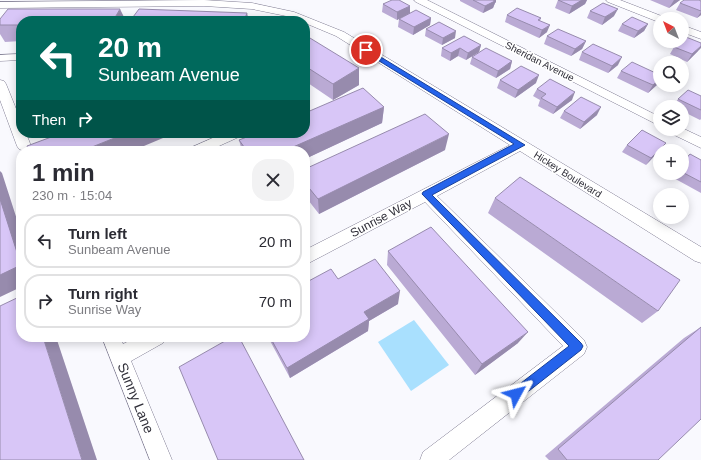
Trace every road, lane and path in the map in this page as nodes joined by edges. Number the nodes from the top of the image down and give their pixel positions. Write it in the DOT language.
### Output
graph roads {
  1 [pos="423,1"];
  2 [pos="619,1"];
  3 [pos="1,6"];
  4 [pos="296,16"];
  5 [pos="653,17"];
  6 [pos="310,22"];
  7 [pos="689,31"];
  8 [pos="701,36"];
  9 [pos="16,57"];
  10 [pos="0,58"];
  11 [pos="0,84"];
  12 [pos="653,118"];
  13 [pos="16,125"];
  14 [pos="687,136"];
  15 [pos="21,138"];
  16 [pos="225,138"];
  17 [pos="701,143"];
  18 [pos="521,145"];
  19 [pos="24,146"];
  20 [pos="206,146"];
  21 [pos="426,194"];
  22 [pos="310,255"];
  23 [pos="701,256"];
  24 [pos="113,342"];
  25 [pos="147,342"];
  26 [pos="119,357"];
  27 [pos="161,460"];
  28 [pos="431,460"];
  1 -- 12 [label="street, Sheridan Avenue"];
  2 -- 5 [label="street"];
  3 -- 4 [label="street, Hickey Boulevard"];
  6 -- 18 [label="street, Hickey Boulevard"];
  7 -- 8 [label="street"];
  9 -- 10 [label="street"];
  11 -- 13 [label="street"];
  14 -- 17 [label="street"];
  15 -- 19 [label="street"];
  16 -- 20 [label="street"];
  18 -- 21 [label="street, Sunrise Way"];
  18 -- 23 [label="street, Hickey Boulevard"];
  21 -- 22 [label="street, Sunrise Way"];
  21 -- 28 [label="street"];
  24 -- 26 [label="street, Sunny Lane"];
  25 -- 26 [label="street"];
  26 -- 27 [label="street, Sunny Lane"];
}
